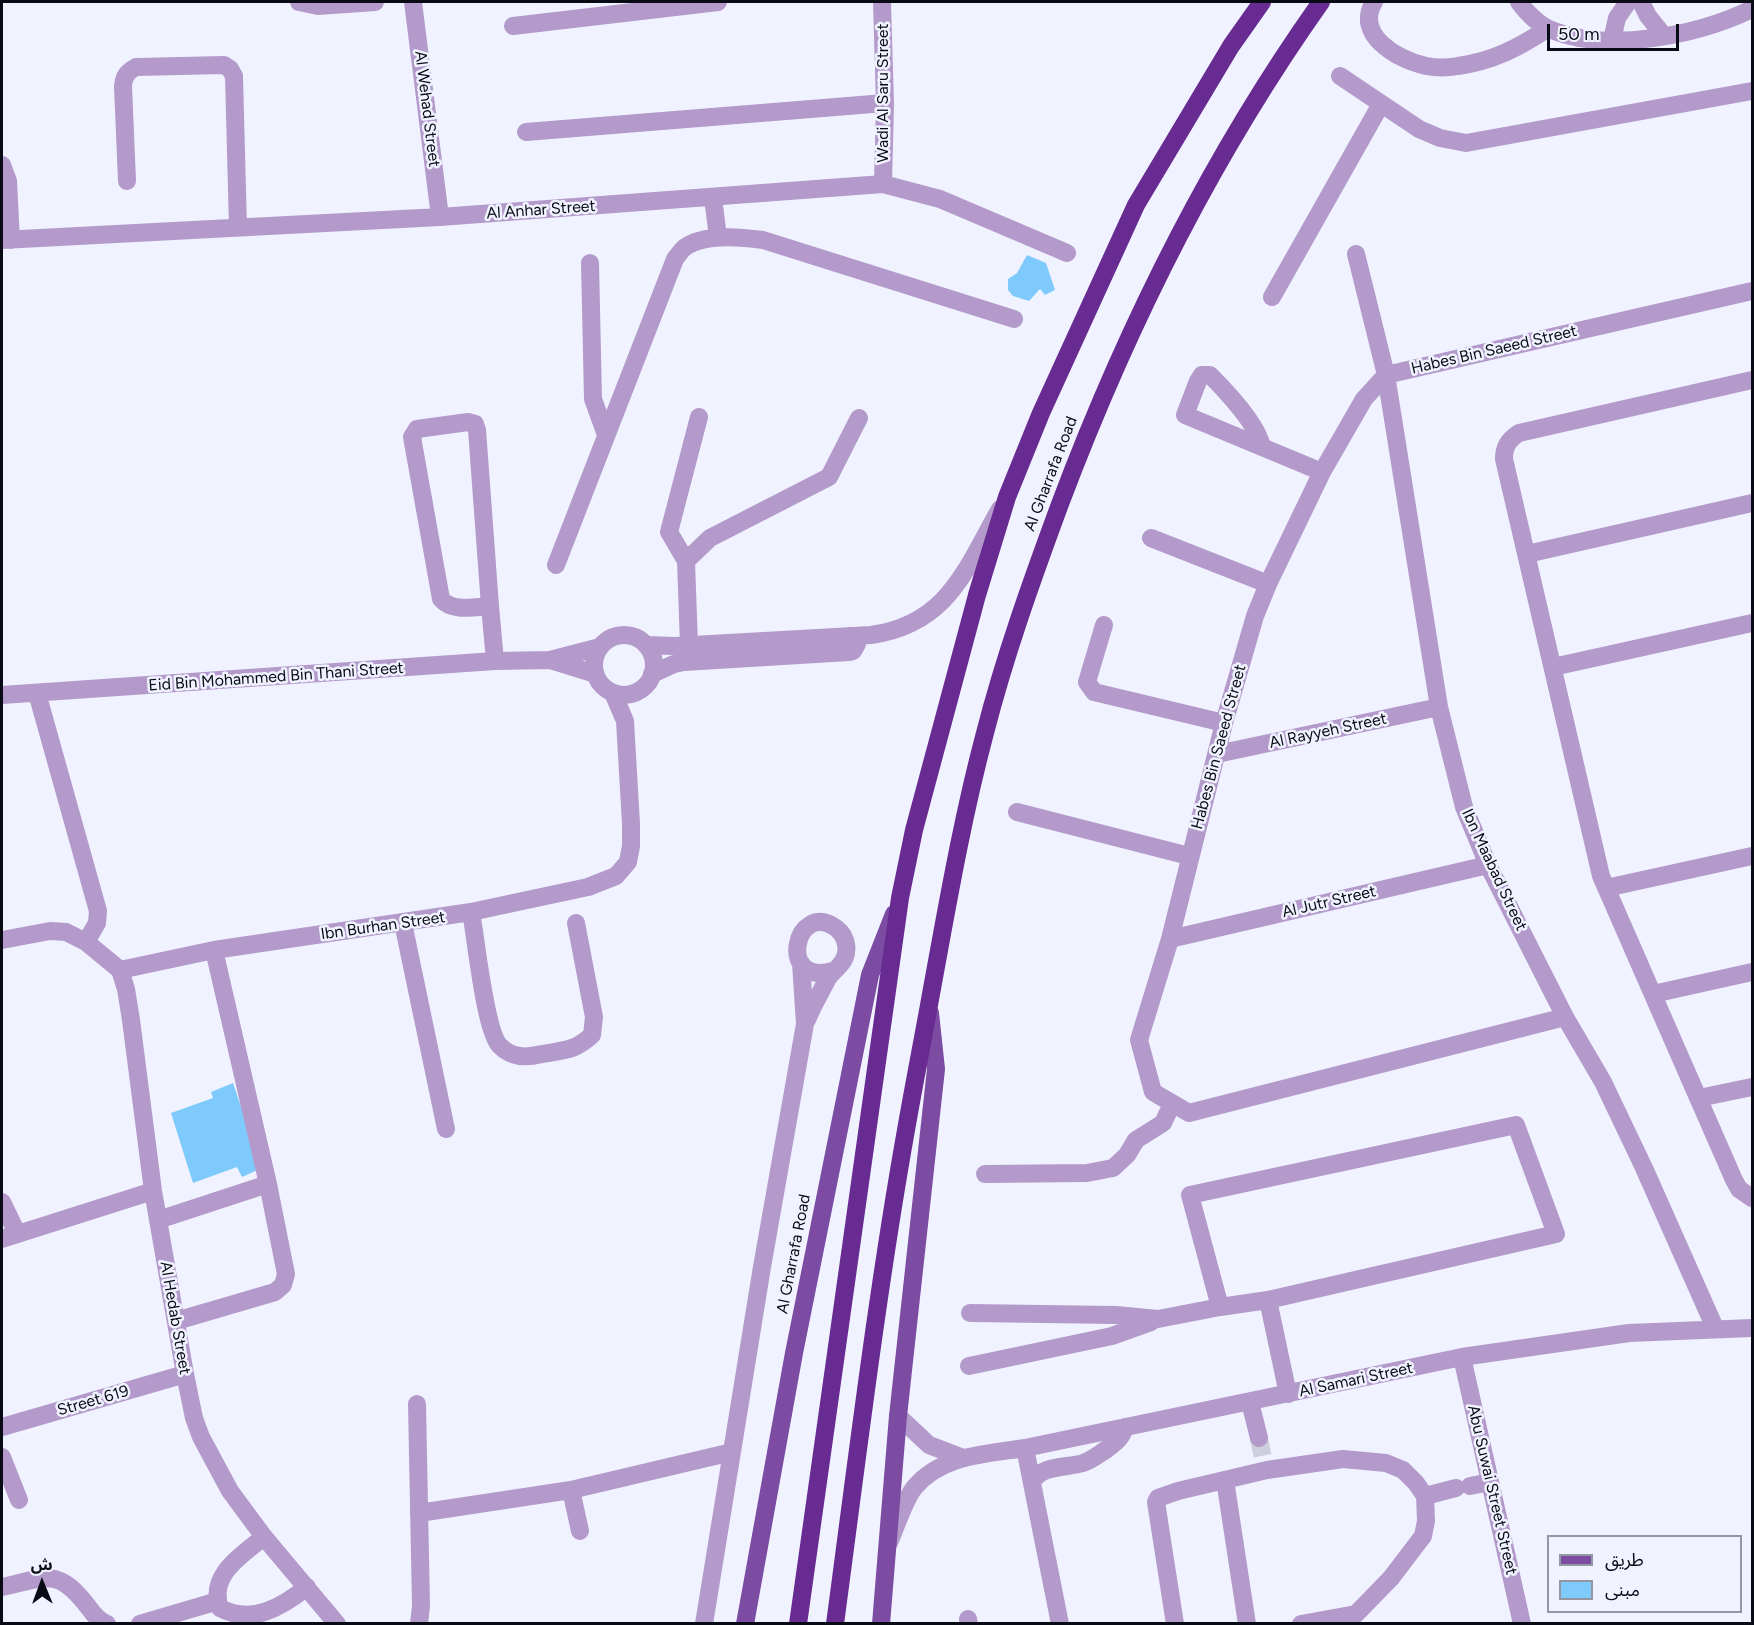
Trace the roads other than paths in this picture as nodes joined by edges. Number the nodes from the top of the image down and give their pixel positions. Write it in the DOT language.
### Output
graph roads {
  1 [pos="299,2"];
  2 [pos="375,2"];
  3 [pos="413,2"];
  4 [pos="718,2"];
  5 [pos="882,2"];
  6 [pos="1262,2"];
  7 [pos="1321,2"];
  8 [pos="1374,2"];
  9 [pos="1519,2"];
  10 [pos="1628,2"];
  11 [pos="1641,2"];
  12 [pos="1752,9"];
  13 [pos="513,26"];
  14 [pos="1547,29"];
  15 [pos="1664,36"];
  16 [pos="1612,40"];
  17 [pos="1340,76"];
  18 [pos="1752,91"];
  19 [pos="885,103"];
  20 [pos="1381,104"];
  21 [pos="526,132"];
  22 [pos="2,166"];
  23 [pos="127,182"];
  24 [pos="883,184"];
  25 [pos="713,198"];
  26 [pos="440,217"];
  27 [pos="238,228"];
  28 [pos="718,237"];
  29 [pos="6,240"];
  30 [pos="1067,253"];
  31 [pos="1356,254"];
  32 [pos="590,263"];
  33 [pos="1752,291"];
  34 [pos="1272,297"];
  35 [pos="1014,319"];
  36 [pos="1386,375"];
  37 [pos="1752,380"];
  38 [pos="699,417"];
  39 [pos="859,418"];
  40 [pos="606,435"];
  41 [pos="1262,447"];
  42 [pos="1322,472"];
  43 [pos="1007,497"];
  44 [pos="1752,503"];
  45 [pos="1151,538"];
  46 [pos="1527,554"];
  47 [pos="686,561"];
  48 [pos="556,566"];
  49 [pos="1268,584"];
  50 [pos="490,606"];
  51 [pos="1752,623"];
  52 [pos="1104,625"];
  53 [pos="849,636"];
  54 [pos="646,645"];
  55 [pos="689,645"];
  56 [pos="600,647"];
  57 [pos="550,660"];
  58 [pos="495,661"];
  59 [pos="1553,667"];
  60 [pos="595,674"];
  61 [pos="652,674"];
  62 [pos="37,693"];
  63 [pos="613,693"];
  64 [pos="634,693"];
  65 [pos="2,695"];
  66 [pos="1439,707"];
  67 [pos="625,721"];
  68 [pos="1224,723"];
  69 [pos="1216,754"];
  70 [pos="1017,812"];
  71 [pos="1190,855"];
  72 [pos="1752,856"];
  73 [pos="1488,865"];
  74 [pos="1606,888"];
  75 [pos="900,898"];
  76 [pos="471,912"];
  77 [pos="403,923"];
  78 [pos="576,923"];
  79 [pos="1170,939"];
  80 [pos="2,940"];
  81 [pos="86,942"];
  82 [pos="214,950"];
  83 [pos="801,963"];
  84 [pos="120,970"];
  85 [pos="833,971"];
  86 [pos="1752,972"];
  87 [pos="1653,994"];
  88 [pos="929,1004"];
  89 [pos="1565,1017"];
  90 [pos="805,1024"];
  91 [pos="1752,1087"];
  92 [pos="1699,1098"];
  93 [pos="1172,1104"];
  94 [pos="446,1129"];
  95 [pos="985,1174"];
  96 [pos="268,1184"];
  97 [pos="153,1191"];
  98 [pos="1752,1198"];
  99 [pos="2,1202"];
  100 [pos="158,1220"];
  101 [pos="9,1236"];
  102 [pos="1268,1300"];
  103 [pos="1220,1307"];
  104 [pos="970,1313"];
  105 [pos="1158,1319"];
  106 [pos="176,1321"];
  107 [pos="1715,1328"];
  108 [pos="1752,1328"];
  109 [pos="1462,1357"];
  110 [pos="969,1366"];
  111 [pos="185,1374"];
  112 [pos="1288,1394"];
  113 [pos="1251,1402"];
  114 [pos="417,1404"];
  115 [pos="898,1416"];
  116 [pos="2,1427"];
  117 [pos="1125,1427"];
  118 [pos="1259,1438"];
  119 [pos="1025,1448"];
  120 [pos="732,1452"];
  121 [pos="2,1457"];
  122 [pos="963,1458"];
  123 [pos="1225,1480"];
  124 [pos="1490,1482"];
  125 [pos="1032,1483"];
  126 [pos="571,1490"];
  127 [pos="1425,1496"];
  128 [pos="19,1500"];
  129 [pos="419,1513"];
  130 [pos="580,1531"];
  131 [pos="264,1537"];
  132 [pos="889,1543"];
  133 [pos="2,1587"];
  134 [pos="308,1587"];
  135 [pos="218,1601"];
  136 [pos="107,1623"];
  137 [pos="140,1623"];
  138 [pos="337,1623"];
  139 [pos="419,1623"];
  140 [pos="704,1623"];
  141 [pos="745,1623"];
  142 [pos="798,1623"];
  143 [pos="835,1623"];
  144 [pos="881,1623"];
  145 [pos="1060,1623"];
  146 [pos="1175,1623"];
  147 [pos="1247,1623"];
  148 [pos="1301,1623"];
  149 [pos="1522,1623"];
  1 -- 2 [label="street"];
  3 -- 26 [label="street, Al Wehad Street"];
  4 -- 13 [label="street"];
  5 -- 19 [label="street, Wadi Al Saru Street"];
  6 -- 43 [label="highway, Al Gharrafa Road"];
  7 -- 88 [label="highway, Al Gharrafa Road"];
  8 -- 14 [label="street"];
  9 -- 14 [label="street"];
  10 -- 16 [label="street"];
  11 -- 15 [label="street"];
  12 -- 15 [label="street"];
  14 -- 16 [label="street"];
  15 -- 16 [label="street"];
  17 -- 20 [label="street"];
  18 -- 20 [label="street"];
  19 -- 21 [label="street"];
  19 -- 24 [label="street, Wadi Al Saru Street"];
  20 -- 34 [label="street"];
  22 -- 29 [label="street"];
  23 -- 27 [label="street"];
  24 -- 25 [label="street, Al Anhar Street"];
  24 -- 30 [label="street, Al Anhar Street"];
  25 -- 26 [label="street, Al Anhar Street"];
  25 -- 28 [label="street"];
  26 -- 27 [label="street, Al Anhar Street"];
  27 -- 29 [label="street, Al Anhar Street"];
  28 -- 35 [label="street"];
  28 -- 40 [label="street"];
  31 -- 36 [label="street, Ibn Maabad Street"];
  32 -- 40 [label="street"];
  33 -- 36 [label="street, Habes Bin Saeed Street"];
  36 -- 42 [label="street, Habes Bin Saeed Street"];
  36 -- 66 [label="street, Ibn Maabad Street"];
  37 -- 46 [label="street"];
  38 -- 47 [label="street"];
  39 -- 47 [label="street"];
  40 -- 48 [label="street"];
  41 -- 41 [label="street"];
  41 -- 42 [label="street"];
  42 -- 49 [label="street, Habes Bin Saeed Street"];
  43 -- 53 [label="street"];
  43 -- 75 [label="highway, Al Gharrafa Road"];
  44 -- 46 [label="street"];
  45 -- 49 [label="street"];
  46 -- 59 [label="street"];
  47 -- 55 [label="street"];
  49 -- 68 [label="street, Habes Bin Saeed Street"];
  50 -- 50 [label="street"];
  50 -- 58 [label="street"];
  51 -- 59 [label="street"];
  52 -- 68 [label="street"];
  53 -- 55 [label="street"];
  53 -- 61 [label="street"];
  54 -- 55 [label="street"];
  54 -- 56 [label="street"];
  54 -- 61 [label="street"];
  56 -- 57 [label="street, Eid Bin Mohammed Bin Thani Street"];
  56 -- 60 [label="street"];
  57 -- 58 [label="street, Eid Bin Mohammed Bin Thani Street"];
  57 -- 60 [label="street, Eid Bin Mohammed Bin Thani Street"];
  58 -- 62 [label="street, Eid Bin Mohammed Bin Thani Street"];
  59 -- 74 [label="street"];
  60 -- 63 [label="street"];
  61 -- 64 [label="street"];
  62 -- 65 [label="street, Eid Bin Mohammed Bin Thani Street"];
  62 -- 81 [label="street"];
  63 -- 64 [label="street"];
  63 -- 67 [label="street, Ibn Burhan Street"];
  64 -- 67 [label="street, Ibn Burhan Street"];
  66 -- 69 [label="street, Al Rayyeh Street"];
  66 -- 73 [label="street, Ibn Maabad Street"];
  67 -- 76 [label="street, Ibn Burhan Street"];
  68 -- 69 [label="street, Habes Bin Saeed Street"];
  69 -- 71 [label="street, Habes Bin Saeed Street"];
  70 -- 71 [label="street"];
  71 -- 79 [label="street, Habes Bin Saeed Street"];
  72 -- 74 [label="street"];
  73 -- 79 [label="street, Al Jutr Street"];
  73 -- 89 [label="street, Ibn Maabad Street"];
  74 -- 87 [label="street"];
  75 -- 141 [label="main road, Al Gharrafa Road"];
  75 -- 142 [label="highway, Al Gharrafa Road"];
  76 -- 77 [label="street, Ibn Burhan Street"];
  76 -- 78 [label="street"];
  77 -- 82 [label="street, Ibn Burhan Street"];
  77 -- 94 [label="street"];
  79 -- 93 [label="street, Habes Bin Saeed Street"];
  80 -- 81 [label="street"];
  81 -- 84 [label="street"];
  82 -- 84 [label="street, Ibn Burhan Street"];
  82 -- 96 [label="street"];
  83 -- 85 [label="street"];
  83 -- 85 [label="street"];
  83 -- 90 [label="street"];
  84 -- 97 [label="street, Al Hedab Street"];
  85 -- 90 [label="street"];
  86 -- 87 [label="street"];
  87 -- 92 [label="street"];
  88 -- 115 [label="main road, Al Gharrafa Road"];
  88 -- 143 [label="highway, Al Gharrafa Road"];
  89 -- 93 [label="street, Habes Bin Saeed Street"];
  89 -- 107 [label="street, Ibn Maabad Street"];
  90 -- 120 [label="street"];
  91 -- 92 [label="street"];
  92 -- 98 [label="street"];
  93 -- 95 [label="street"];
  96 -- 100 [label="street"];
  96 -- 106 [label="street"];
  97 -- 100 [label="street, Al Hedab Street"];
  97 -- 101 [label="street"];
  99 -- 101 [label="street"];
  100 -- 106 [label="street, Al Hedab Street"];
  102 -- 103 [label="street"];
  102 -- 103 [label="street"];
  102 -- 112 [label="street"];
  103 -- 105 [label="street"];
  104 -- 105 [label="street"];
  105 -- 110 [label="street"];
  106 -- 111 [label="street, Al Hedab Street"];
  107 -- 108 [label="street, Al Samari Street"];
  107 -- 109 [label="street, Al Samari Street"];
  109 -- 112 [label="street, Al Samari Street"];
  109 -- 124 [label="street, Abu Suwai Street Street"];
  111 -- 116 [label="street, Street 619"];
  111 -- 131 [label="street, Al Hedab Street"];
  112 -- 113 [label="street, Al Samari Street"];
  113 -- 117 [label="street, Al Samari Street"];
  113 -- 118 [label="street"];
  114 -- 129 [label="street"];
  115 -- 122 [label="street, Al Samari Street"];
  115 -- 132 [label="main road, Al Gharrafa Road"];
  117 -- 119 [label="street, Al Samari Street"];
  117 -- 125 [label="street"];
  119 -- 122 [label="street, Al Samari Street"];
  119 -- 125 [label="street"];
  120 -- 126 [label="street"];
  120 -- 140 [label="street"];
  121 -- 128 [label="street"];
  122 -- 132 [label="street, Al Samari Street"];
  123 -- 127 [label="street"];
  123 -- 146 [label="street"];
  123 -- 147 [label="street"];
  124 -- 127 [label="street"];
  124 -- 149 [label="street, Abu Suwai Street Street"];
  125 -- 145 [label="street"];
  126 -- 129 [label="street"];
  126 -- 130 [label="street"];
  127 -- 148 [label="street"];
  129 -- 139 [label="street"];
  131 -- 134 [label="street, Al Hedab Street"];
  131 -- 135 [label="street"];
  132 -- 144 [label="main road, Al Gharrafa Road"];
  133 -- 136 [label="street"];
  134 -- 135 [label="street"];
  134 -- 138 [label="street, Al Hedab Street"];
  135 -- 137 [label="street"];
}
